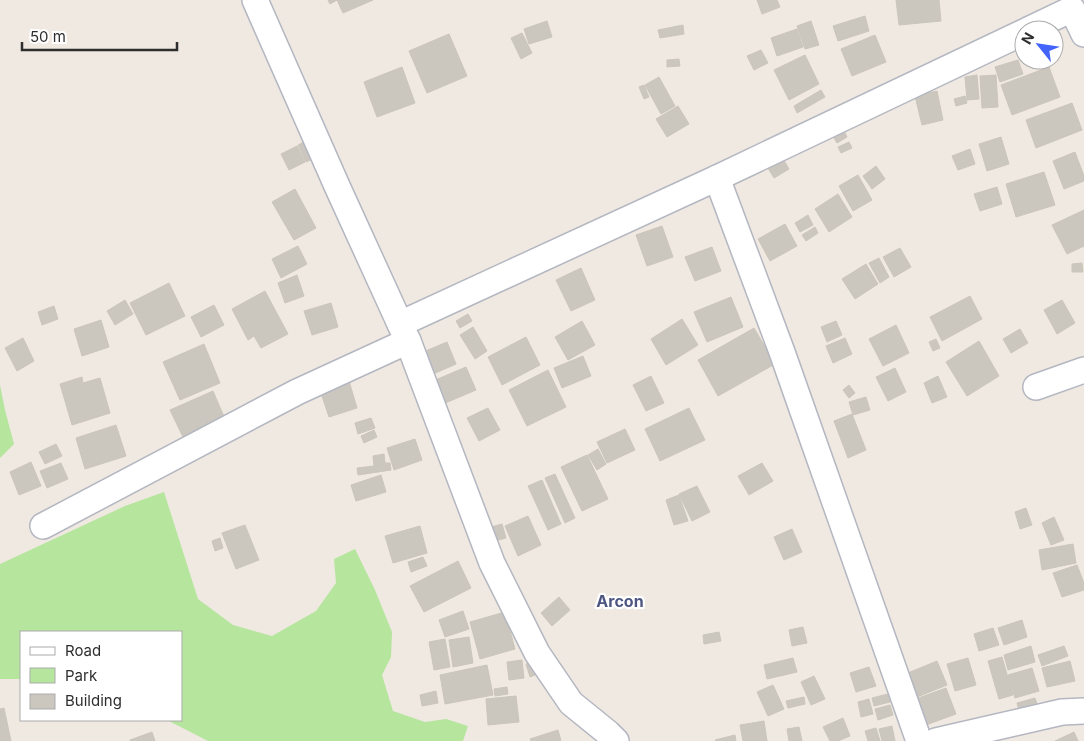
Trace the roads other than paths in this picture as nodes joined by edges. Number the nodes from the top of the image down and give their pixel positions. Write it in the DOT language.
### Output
graph roads {
  1 [pos="256,0"];
  2 [pos="1069,5"];
  3 [pos="1044,20"];
  4 [pos="1084,34"];
  5 [pos="1014,37"];
  6 [pos="717,178"];
  7 [pos="404,333"];
  8 [pos="1084,370"];
  9 [pos="1036,387"];
  10 [pos="43,526"];
  11 [pos="1084,711"];
  12 [pos="616,741"];
  13 [pos="919,741"];
  14 [pos="936,741"];
  1 -- 7 [label="street"];
  2 -- 3 [label="street"];
  2 -- 4 [label="street"];
  5 -- 6 [label="street"];
  6 -- 7 [label="street"];
  6 -- 13 [label="street"];
  7 -- 10 [label="street"];
  7 -- 12 [label="street"];
  8 -- 9 [label="street"];
  11 -- 14 [label="street"];
}
